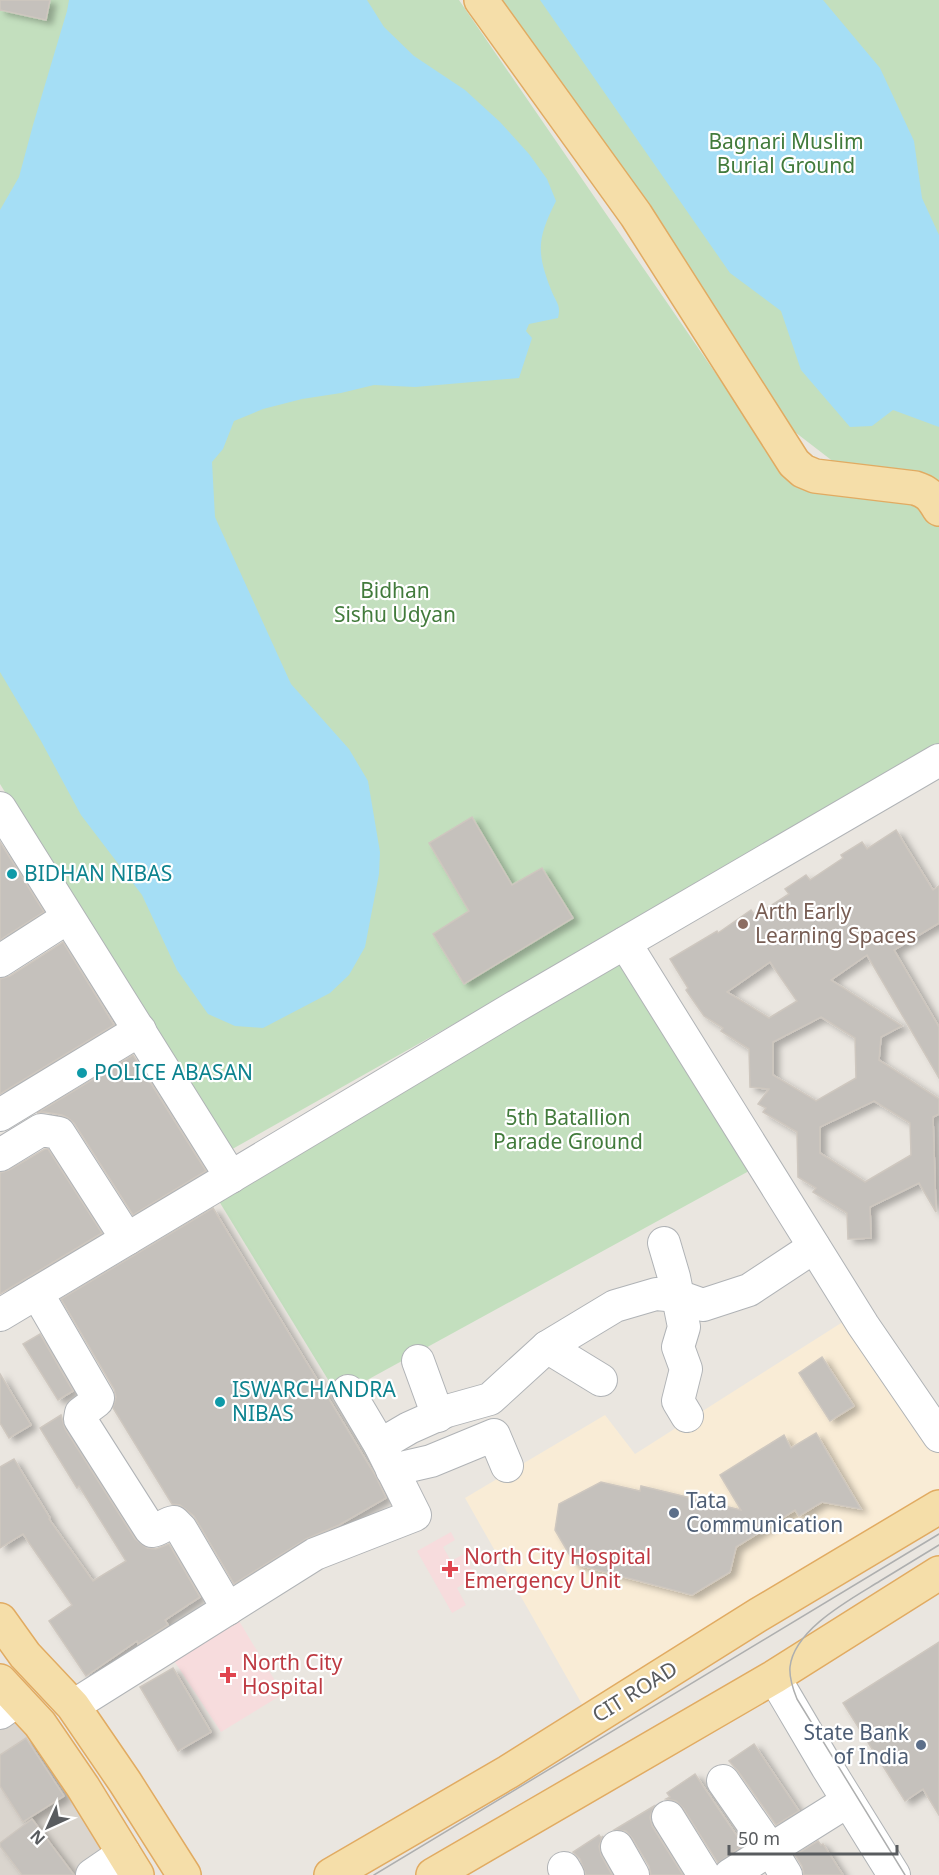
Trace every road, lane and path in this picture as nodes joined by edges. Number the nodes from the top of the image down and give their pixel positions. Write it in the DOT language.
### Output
graph roads {
  1 [pos="481,0"];
  2 [pos="939,509"];
  3 [pos="939,760"];
  4 [pos="0,808"];
  5 [pos="67,918"];
  6 [pos="625,943"];
  7 [pos="0,961"];
  8 [pos="140,1030"];
  9 [pos="0,1115"];
  10 [pos="0,1155"];
  11 [pos="231,1177"];
  12 [pos="127,1239"];
  13 [pos="664,1244"];
  14 [pos="814,1246"];
  15 [pos="37,1293"];
  16 [pos="678,1296"];
  17 [pos="0,1316"];
  18 [pos="547,1347"];
  19 [pos="418,1361"];
  20 [pos="601,1380"];
  21 [pos="348,1391"];
  22 [pos="438,1416"];
  23 [pos="687,1416"];
  24 [pos="939,1436"];
  25 [pos="386,1457"];
  26 [pos="507,1466"];
  27 [pos="939,1507"];
  28 [pos="939,1573"];
  29 [pos="228,1609"];
  30 [pos="0,1620"];
  31 [pos="774,1677"];
  32 [pos="6,1698"];
  33 [pos="73,1706"];
  34 [pos="723,1781"];
  35 [pos="848,1801"];
  36 [pos="668,1817"];
  37 [pos="617,1847"];
  38 [pos="778,1862"];
  39 [pos="130,1864"];
  40 [pos="92,1875"];
  41 [pos="184,1875"];
  42 [pos="331,1875"];
  43 [pos="433,1875"];
  44 [pos="633,1875"];
  45 [pos="704,1875"];
  46 [pos="730,1875"];
  47 [pos="894,1875"];
  1 -- 2 [label="main road"];
  3 -- 6 [label="street"];
  4 -- 5 [label="street"];
  5 -- 7 [label="street"];
  5 -- 8 [label="street"];
  6 -- 11 [label="street"];
  6 -- 14 [label="street"];
  8 -- 9 [label="street"];
  8 -- 11 [label="street"];
  10 -- 12 [label="street"];
  11 -- 12 [label="street"];
  12 -- 15 [label="street"];
  13 -- 16 [label="street"];
  14 -- 16 [label="street"];
  14 -- 24 [label="street"];
  15 -- 17 [label="street"];
  15 -- 29 [label="street"];
  16 -- 18 [label="street"];
  16 -- 23 [label="street"];
  18 -- 20 [label="street"];
  18 -- 22 [label="street"];
  19 -- 22 [label="street"];
  21 -- 25 [label="street"];
  22 -- 25 [label="street"];
  25 -- 26 [label="street"];
  25 -- 29 [label="street"];
  27 -- 42 [label="main road, CIT ROAD"];
  28 -- 31 [label="main road"];
  29 -- 33 [label="street"];
  30 -- 33 [label="main road"];
  31 -- 35 [label="street"];
  31 -- 43 [label="main road"];
  32 -- 39 [label="main road"];
  33 -- 41 [label="main road"];
  34 -- 38 [label="street"];
  35 -- 38 [label="street"];
  35 -- 47 [label="street"];
  36 -- 45 [label="street"];
  37 -- 44 [label="street"];
  38 -- 46 [label="street"];
  39 -- 40 [label="street"];
}
